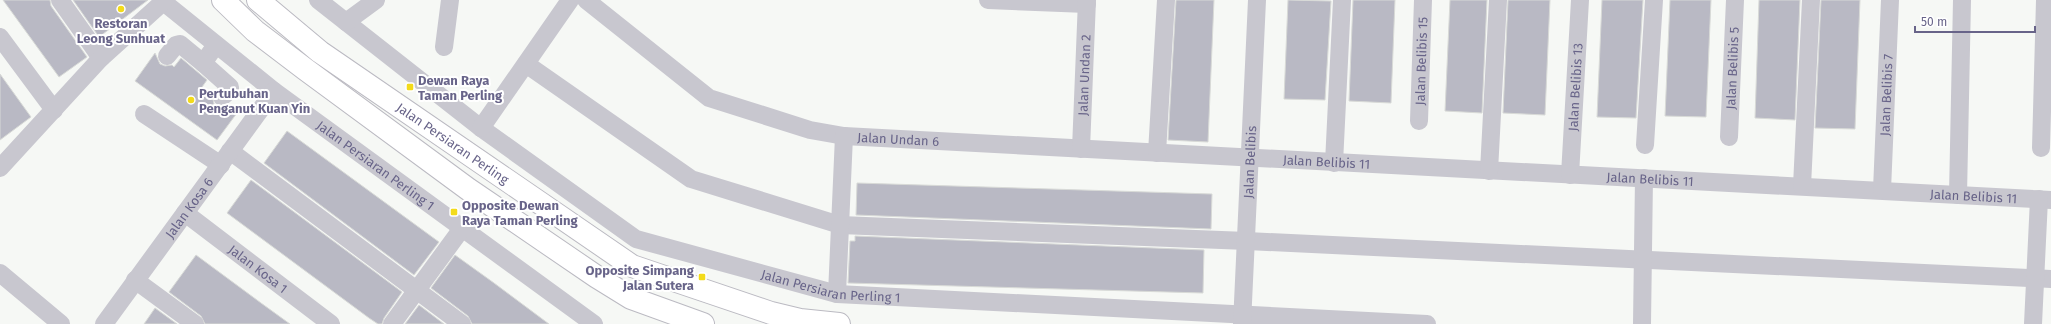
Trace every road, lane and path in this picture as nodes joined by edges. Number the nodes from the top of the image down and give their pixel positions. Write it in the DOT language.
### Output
graph roads {
  1 [pos="60,0"];
  2 [pos="223,0"];
  3 [pos="258,0"];
  4 [pos="318,0"];
  5 [pos="376,0"];
  6 [pos="450,0"];
  7 [pos="570,0"];
  8 [pos="586,0"];
  9 [pos="988,0"];
  10 [pos="1166,0"];
  11 [pos="1257,0"];
  12 [pos="1342,0"];
  13 [pos="1423,0"];
  14 [pos="1498,0"];
  15 [pos="1580,0"];
  16 [pos="1654,0"];
  17 [pos="1734,0"];
  18 [pos="1810,0"];
  19 [pos="1890,0"];
  20 [pos="1962,0"];
  21 [pos="2045,0"];
  22 [pos="162,1"];
  23 [pos="1087,2"];
  24 [pos="346,22"];
  25 [pos="0,37"];
  26 [pos="216,45"];
  27 [pos="444,46"];
  28 [pos="167,56"];
  29 [pos="101,58"];
  30 [pos="203,63"];
  31 [pos="526,64"];
  32 [pos="274,91"];
  33 [pos="222,97"];
  34 [pos="54,110"];
  35 [pos="144,114"];
  36 [pos="1418,121"];
  37 [pos="481,128"];
  38 [pos="844,136"];
  39 [pos="1729,137"];
  40 [pos="1645,145"];
  41 [pos="2041,148"];
  42 [pos="1081,150"];
  43 [pos="1157,153"];
  44 [pos="225,158"];
  45 [pos="1249,158"];
  46 [pos="1334,163"];
  47 [pos="1,166"];
  48 [pos="1489,171"];
  49 [pos="1570,175"];
  50 [pos="1644,178"];
  51 [pos="1802,186"];
  52 [pos="1882,190"];
  53 [pos="1958,195"];
  54 [pos="2045,200"];
  55 [pos="185,214"];
  56 [pos="840,225"];
  57 [pos="463,227"];
  58 [pos="1247,241"];
  59 [pos="1642,260"];
  60 [pos="0,274"];
  61 [pos="2044,279"];
  62 [pos="135,280"];
  63 [pos="417,290"];
  64 [pos="837,294"];
  65 [pos="769,318"];
  66 [pos="1242,319"];
  67 [pos="800,322"];
  68 [pos="61,324"];
  69 [pos="104,324"];
  70 [pos="195,324"];
  71 [pos="331,324"];
  72 [pos="392,324"];
  73 [pos="462,324"];
  74 [pos="594,324"];
  75 [pos="699,324"];
  76 [pos="839,324"];
  77 [pos="1427,324"];
  78 [pos="1642,324"];
  79 [pos="2033,324"];
  1 -- 29 [label="street"];
  2 -- 75 [label="main road, Jalan Persiaran Perling"];
  3 -- 65 [label="main road, Jalan Persiaran Perling"];
  4 -- 24 [label="street, Jalan Persiaran Perling 1"];
  5 -- 24 [label="street"];
  6 -- 27 [label="street"];
  7 -- 31 [label="street"];
  8 -- 38 [label="street, Jalan Undan 6"];
  9 -- 23 [label="street"];
  10 -- 43 [label="street"];
  11 -- 45 [label="street, Jalan Belibis"];
  12 -- 46 [label="street"];
  13 -- 36 [label="street, Jalan Belibis 15"];
  14 -- 48 [label="street"];
  15 -- 49 [label="street, Jalan Belibis 13"];
  16 -- 40 [label="street"];
  17 -- 39 [label="street, Jalan Belibis 5"];
  18 -- 51 [label="street"];
  19 -- 52 [label="street, Jalan Belibis 7"];
  20 -- 53 [label="street"];
  21 -- 41 [label="street"];
  22 -- 26 [label="street, Jalan Persiaran Perling 1"];
  22 -- 29 [label="street"];
  23 -- 42 [label="street, Jalan Undan 2"];
  24 -- 37 [label="street, Jalan Persiaran Perling 1"];
  25 -- 34 [label="street"];
  26 -- 30 [label="street"];
  26 -- 32 [label="street, Jalan Persiaran Perling 1"];
  28 -- 30 [label="street"];
  29 -- 34 [label="street"];
  30 -- 33 [label="street"];
  31 -- 37 [label="street"];
  31 -- 56 [label="street"];
  32 -- 44 [label="street, Jalan Kosa 6"];
  32 -- 57 [label="street, Jalan Persiaran Perling 1"];
  34 -- 47 [label="street"];
  35 -- 44 [label="street"];
  37 -- 64 [label="street, Jalan Persiaran Perling 1"];
  38 -- 42 [label="street, Jalan Undan 6"];
  38 -- 56 [label="street"];
  42 -- 43 [label="street, Jalan Undan 6"];
  43 -- 45 [label="street, Jalan Undan 6"];
  44 -- 55 [label="street, Jalan Kosa 6"];
  44 -- 63 [label="street"];
  45 -- 46 [label="street, Jalan Belibis 11"];
  45 -- 58 [label="street, Jalan Belibis"];
  46 -- 48 [label="street, Jalan Belibis 11"];
  48 -- 49 [label="street, Jalan Belibis 11"];
  49 -- 50 [label="street, Jalan Belibis 11"];
  50 -- 51 [label="street, Jalan Belibis 11"];
  50 -- 59 [label="street"];
  51 -- 52 [label="street, Jalan Belibis 11"];
  52 -- 53 [label="street, Jalan Belibis 11"];
  53 -- 54 [label="street, Jalan Belibis 11"];
  54 -- 61 [label="street"];
  55 -- 62 [label="street, Jalan Kosa 6"];
  55 -- 71 [label="street, Jalan Kosa 1"];
  56 -- 58 [label="street"];
  56 -- 64 [label="street"];
  57 -- 63 [label="street"];
  57 -- 74 [label="street, Jalan Persiaran Perling 1"];
  58 -- 59 [label="street"];
  58 -- 66 [label="street, Jalan Belibis"];
  59 -- 61 [label="street"];
  59 -- 78 [label="street"];
  60 -- 68 [label="street"];
  61 -- 79 [label="street"];
  62 -- 69 [label="street, Jalan Kosa 6"];
  62 -- 70 [label="street"];
  63 -- 72 [label="street"];
  63 -- 73 [label="street"];
  64 -- 66 [label="street, Jalan Persiaran Perling 1"];
  65 -- 67 [label="main road, Jalan Persiaran Perling"];
  66 -- 77 [label="street, Jalan Persiaran Perling 1"];
  67 -- 76 [label="main road, Jalan Persiaran Perling"];
}
